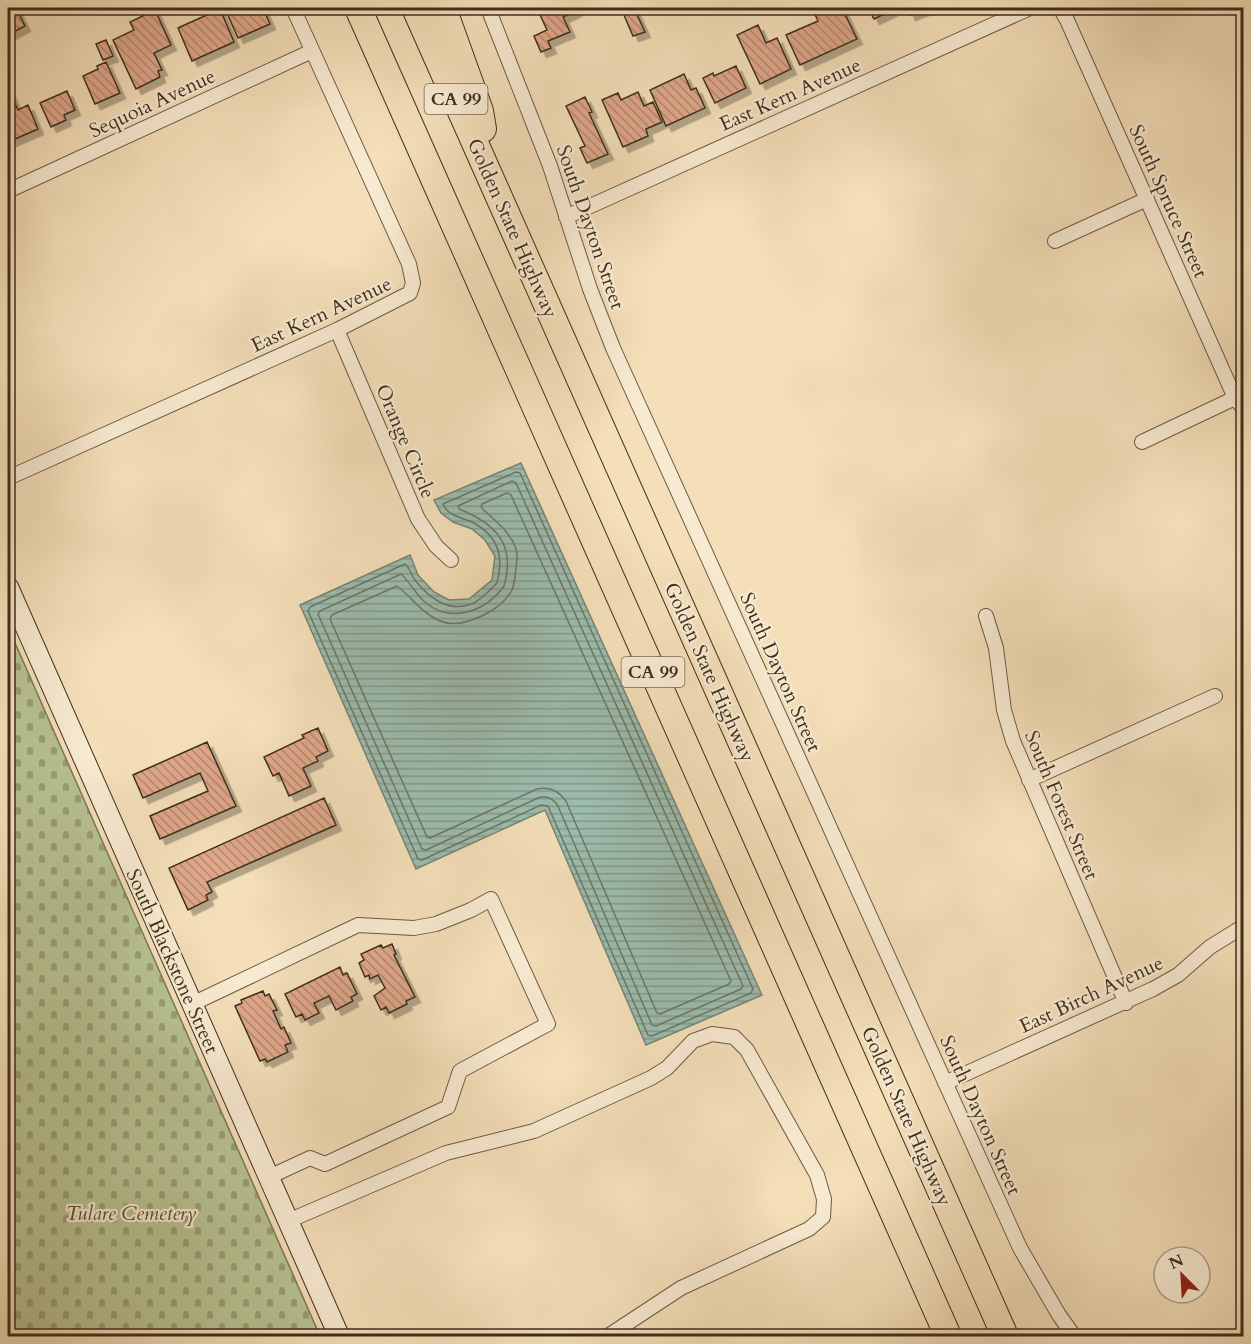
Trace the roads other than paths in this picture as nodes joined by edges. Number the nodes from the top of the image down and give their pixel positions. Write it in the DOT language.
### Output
graph roads {
  1 [pos="293,8"];
  2 [pos="358,8"];
  3 [pos="416,8"];
  4 [pos="443,8"];
  5 [pos="488,8"];
  6 [pos="1030,8"];
  7 [pos="1060,8"];
  8 [pos="312,51"];
  9 [pos="8,190"];
  10 [pos="497,191"];
  11 [pos="1147,199"];
  12 [pos="566,217"];
  13 [pos="1055,241"];
  14 [pos="337,330"];
  15 [pos="1235,398"];
  16 [pos="1244,409"];
  17 [pos="1142,442"];
  18 [pos="8,478"];
  19 [pos="451,560"];
  20 [pos="8,586"];
  21 [pos="986,616"];
  22 [pos="1215,696"];
  23 [pos="1029,780"];
  24 [pos="1244,926"];
  25 [pos="1126,1003"];
  26 [pos="192,1004"];
  27 [pos="945,1083"];
  28 [pos="269,1177"];
  29 [pos="288,1221"];
  30 [pos="339,1336"];
  31 [pos="608,1336"];
  32 [pos="948,1336"];
  33 [pos="1005,1336"];
  34 [pos="1074,1336"];
  1 -- 8 [label="street, East Kern Avenue"];
  2 -- 32 [label="highway, CA 99"];
  3 -- 10 [label="highway, Golden State Highway / CA 99"];
  4 -- 10 [label="highway"];
  5 -- 12 [label="street, South Dayton Street"];
  6 -- 12 [label="street, East Kern Avenue"];
  7 -- 11 [label="street, South Spruce Street"];
  8 -- 9 [label="street, Sequoia Avenue"];
  8 -- 14 [label="street, East Kern Avenue"];
  10 -- 33 [label="highway, Golden State Highway / CA 99"];
  11 -- 13 [label="street"];
  11 -- 15 [label="street, South Spruce Street"];
  12 -- 27 [label="street, South Dayton Street"];
  14 -- 18 [label="street, East Kern Avenue"];
  14 -- 19 [label="street, Orange Circle"];
  15 -- 16 [label="street, South Spruce Street"];
  15 -- 17 [label="street"];
  20 -- 26 [label="main road, South Blackstone Street"];
  21 -- 23 [label="street, South Forest Street"];
  22 -- 23 [label="street"];
  23 -- 25 [label="street, South Forest Street"];
  24 -- 25 [label="street, East Birch Avenue"];
  25 -- 27 [label="street, East Birch Avenue"];
  26 -- 28 [label="main road, South Blackstone Street"];
  26 -- 28 [label="street"];
  27 -- 34 [label="street, South Dayton Street"];
  28 -- 29 [label="main road, South Blackstone Street"];
  29 -- 30 [label="main road, South Blackstone Street"];
  29 -- 31 [label="street"];
}
